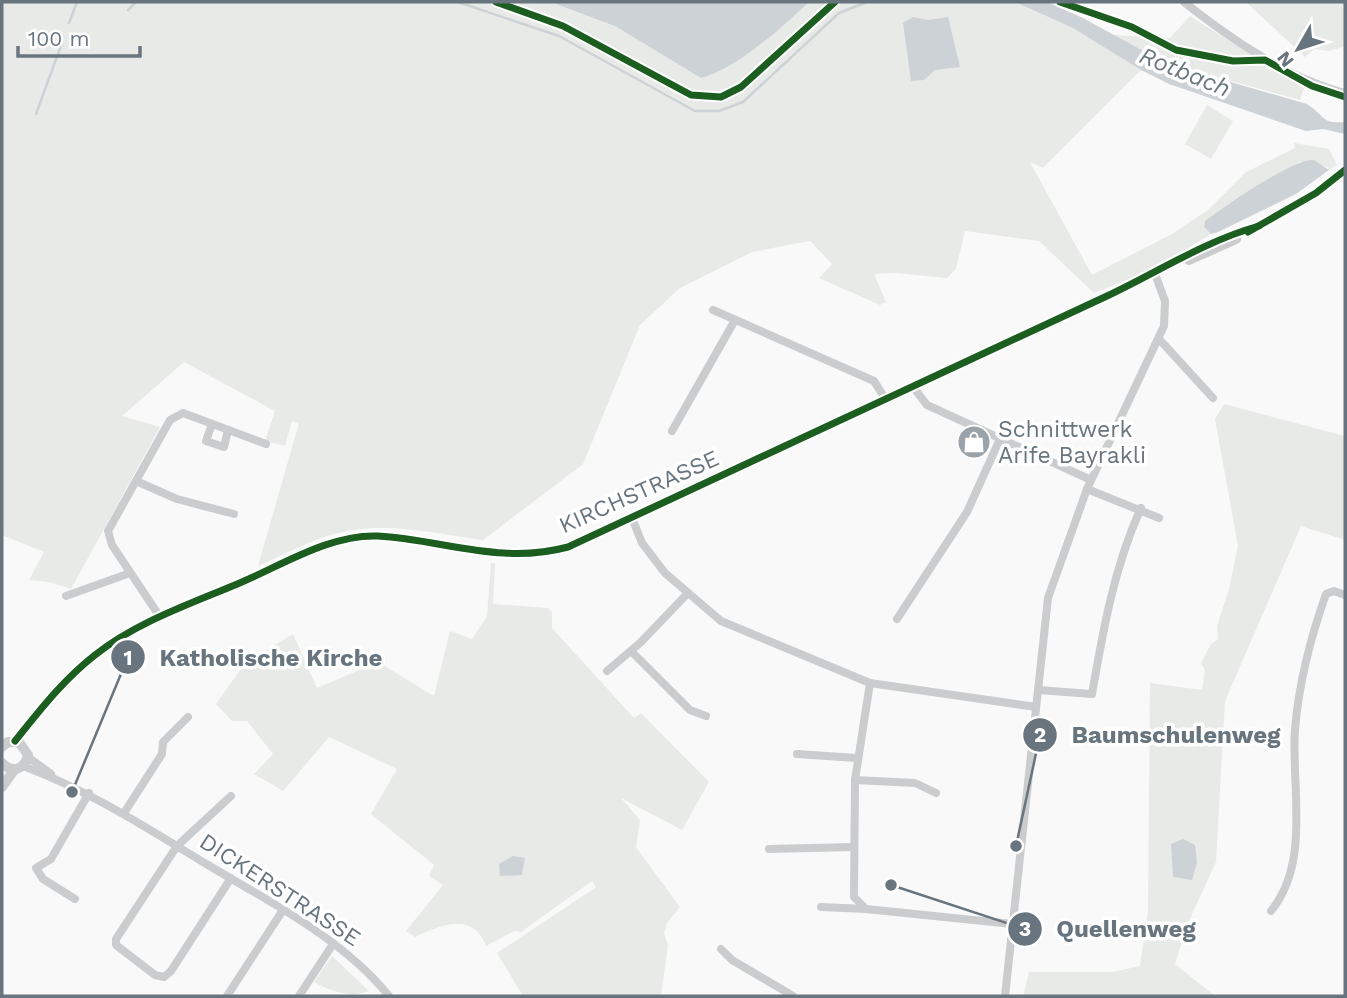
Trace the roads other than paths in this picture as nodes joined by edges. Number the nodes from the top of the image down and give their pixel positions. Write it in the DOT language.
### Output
graph roads {
  1 [pos="1184,2"];
  2 [pos="1345,93"];
  3 [pos="1345,170"];
  4 [pos="1155,274"];
  5 [pos="713,310"];
  6 [pos="735,320"];
  7 [pos="1159,339"];
  8 [pos="914,388"];
  9 [pos="1213,398"];
  10 [pos="886,400"];
  11 [pos="212,425"];
  12 [pos="228,430"];
  13 [pos="672,431"];
  14 [pos="1000,439"];
  15 [pos="266,444"];
  16 [pos="136,481"];
  17 [pos="1089,484"];
  18 [pos="1140,508"];
  19 [pos="234,514"];
  20 [pos="1159,517"];
  21 [pos="632,519"];
  22 [pos="130,573"];
  23 [pos="688,593"];
  24 [pos="1345,595"];
  25 [pos="66,596"];
  26 [pos="160,617"];
  27 [pos="897,619"];
  28 [pos="631,651"];
  29 [pos="607,671"];
  30 [pos="870,683"];
  31 [pos="1038,690"];
  32 [pos="1036,707"];
  33 [pos="706,716"];
  34 [pos="188,717"];
  35 [pos="20,743"];
  36 [pos="2,747"];
  37 [pos="797,754"];
  38 [pos="857,758"];
  39 [pos="12,766"];
  40 [pos="855,780"];
  41 [pos="2,787"];
  42 [pos="89,793"];
  43 [pos="936,793"];
  44 [pos="231,796"];
  45 [pos="124,813"];
  46 [pos="177,846"];
  47 [pos="853,847"];
  48 [pos="769,849"];
  49 [pos="231,878"];
  50 [pos="75,899"];
  51 [pos="821,907"];
  52 [pos="866,909"];
  53 [pos="283,910"];
  54 [pos="1271,911"];
  55 [pos="1012,924"];
  56 [pos="333,944"];
  57 [pos="721,949"];
  58 [pos="228,996"];
  59 [pos="299,996"];
  60 [pos="389,996"];
  61 [pos="793,996"];
  62 [pos="1005,996"];
  1 -- 2 [label="street"];
  3 -- 4 [label="street, KIRCHSTRASSE"];
  4 -- 7 [label="street"];
  4 -- 8 [label="street, KIRCHSTRASSE"];
  5 -- 6 [label="street"];
  6 -- 10 [label="street"];
  6 -- 13 [label="street"];
  7 -- 9 [label="street"];
  7 -- 17 [label="street"];
  8 -- 10 [label="street, KIRCHSTRASSE"];
  8 -- 14 [label="street"];
  10 -- 21 [label="street, KIRCHSTRASSE"];
  11 -- 12 [label="street"];
  11 -- 12 [label="street"];
  11 -- 16 [label="street"];
  12 -- 15 [label="street"];
  14 -- 17 [label="street"];
  14 -- 27 [label="street"];
  16 -- 19 [label="street"];
  16 -- 22 [label="street"];
  17 -- 18 [label="street"];
  17 -- 31 [label="street"];
  18 -- 20 [label="street"];
  18 -- 31 [label="street"];
  21 -- 23 [label="street"];
  21 -- 26 [label="street, KIRCHSTRASSE"];
  22 -- 25 [label="street"];
  22 -- 26 [label="street"];
  23 -- 28 [label="street"];
  23 -- 30 [label="street"];
  24 -- 54 [label="street"];
  26 -- 35 [label="street, KIRCHSTRASSE"];
  28 -- 29 [label="street"];
  28 -- 33 [label="street"];
  30 -- 32 [label="street"];
  30 -- 38 [label="street"];
  31 -- 32 [label="street"];
  32 -- 55 [label="street"];
  34 -- 45 [label="street"];
  35 -- 36 [label="street"];
  35 -- 39 [label="street"];
  37 -- 38 [label="street"];
  38 -- 40 [label="street"];
  39 -- 41 [label="street"];
  39 -- 42 [label="street, DICKERSTRASSE"];
  40 -- 43 [label="street"];
  40 -- 47 [label="street"];
  42 -- 45 [label="street, DICKERSTRASSE"];
  42 -- 50 [label="street"];
  44 -- 46 [label="street, DICKERSTRASSE"];
  45 -- 46 [label="street, DICKERSTRASSE"];
  46 -- 49 [label="street, DICKERSTRASSE"];
  46 -- 49 [label="street"];
  47 -- 48 [label="street"];
  47 -- 52 [label="street"];
  49 -- 53 [label="street, DICKERSTRASSE"];
  51 -- 52 [label="street"];
  52 -- 55 [label="street"];
  53 -- 56 [label="street, DICKERSTRASSE"];
  53 -- 58 [label="street"];
  55 -- 62 [label="street"];
  56 -- 59 [label="street"];
  56 -- 60 [label="street, DICKERSTRASSE"];
  57 -- 61 [label="street"];
}
